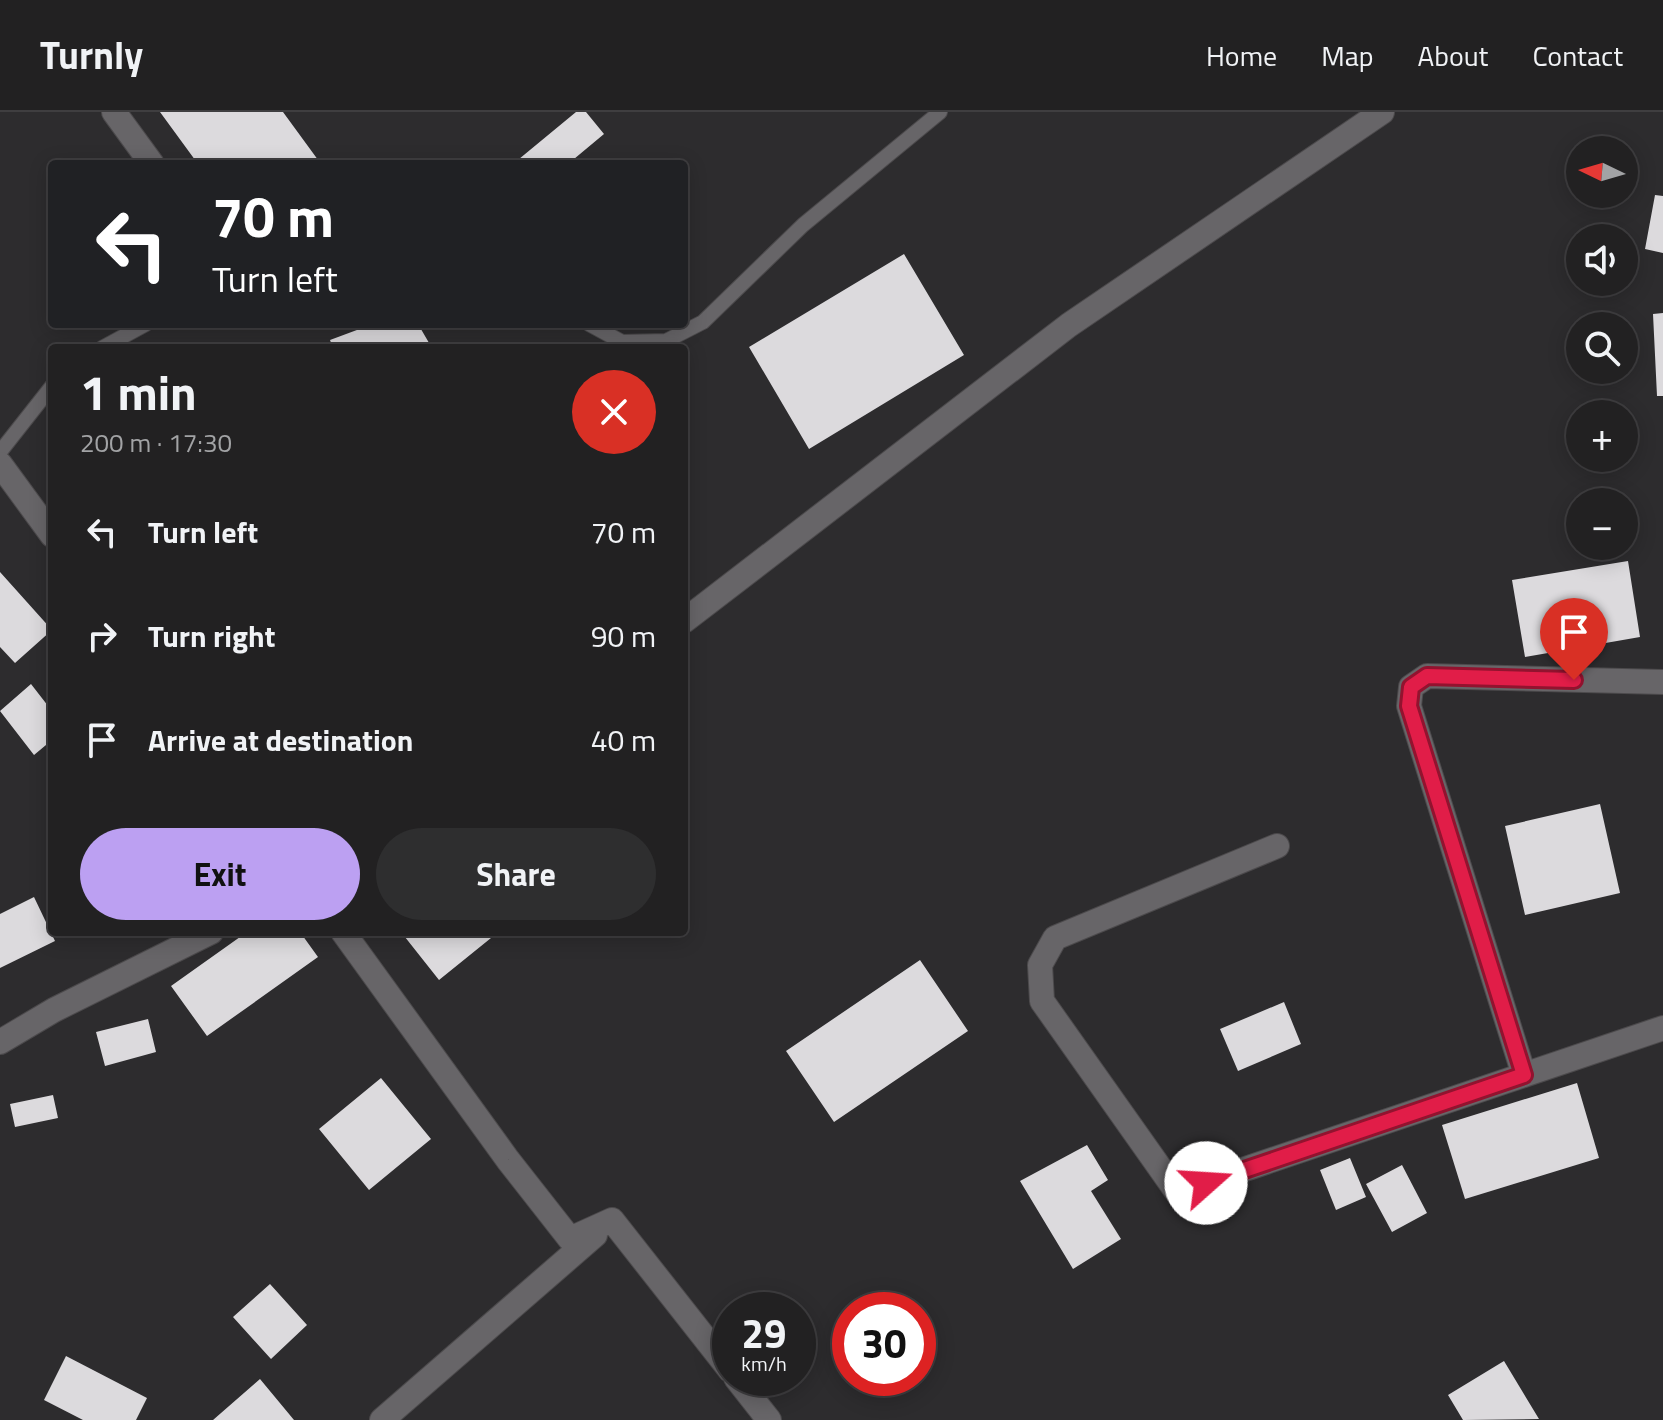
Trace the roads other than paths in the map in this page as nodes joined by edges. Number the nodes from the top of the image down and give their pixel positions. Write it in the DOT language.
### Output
graph roads {
  1 [pos="114,112"];
  2 [pos="940,112"];
  3 [pos="1382,112"];
  4 [pos="149,160"];
  5 [pos="139,328"];
  6 [pos="596,328"];
  7 [pos="109,344"];
  8 [pos="48,391"];
  9 [pos="0,452"];
  10 [pos="0,464"];
  11 [pos="48,530"];
  12 [pos="688,618"];
  13 [pos="1663,682"];
  14 [pos="1277,846"];
  15 [pos="203,936"];
  16 [pos="346,936"];
  17 [pos="1663,1028"];
  18 [pos="0,1042"];
  19 [pos="1524,1075"];
  20 [pos="612,1220"];
  21 [pos="712,1347"];
  22 [pos="750,1396"];
  23 [pos="382,1420"];
  24 [pos="769,1420"];
  1 -- 4 [label="street"];
  2 -- 6 [label="lane"];
  3 -- 12 [label="street"];
  5 -- 7 [label="lane"];
  8 -- 9 [label="lane"];
  10 -- 11 [label="street"];
  13 -- 19 [label="street"];
  14 -- 19 [label="street"];
  15 -- 18 [label="street"];
  16 -- 20 [label="street"];
  17 -- 19 [label="street"];
  20 -- 21 [label="street"];
  20 -- 23 [label="street"];
  22 -- 24 [label="street"];
}
